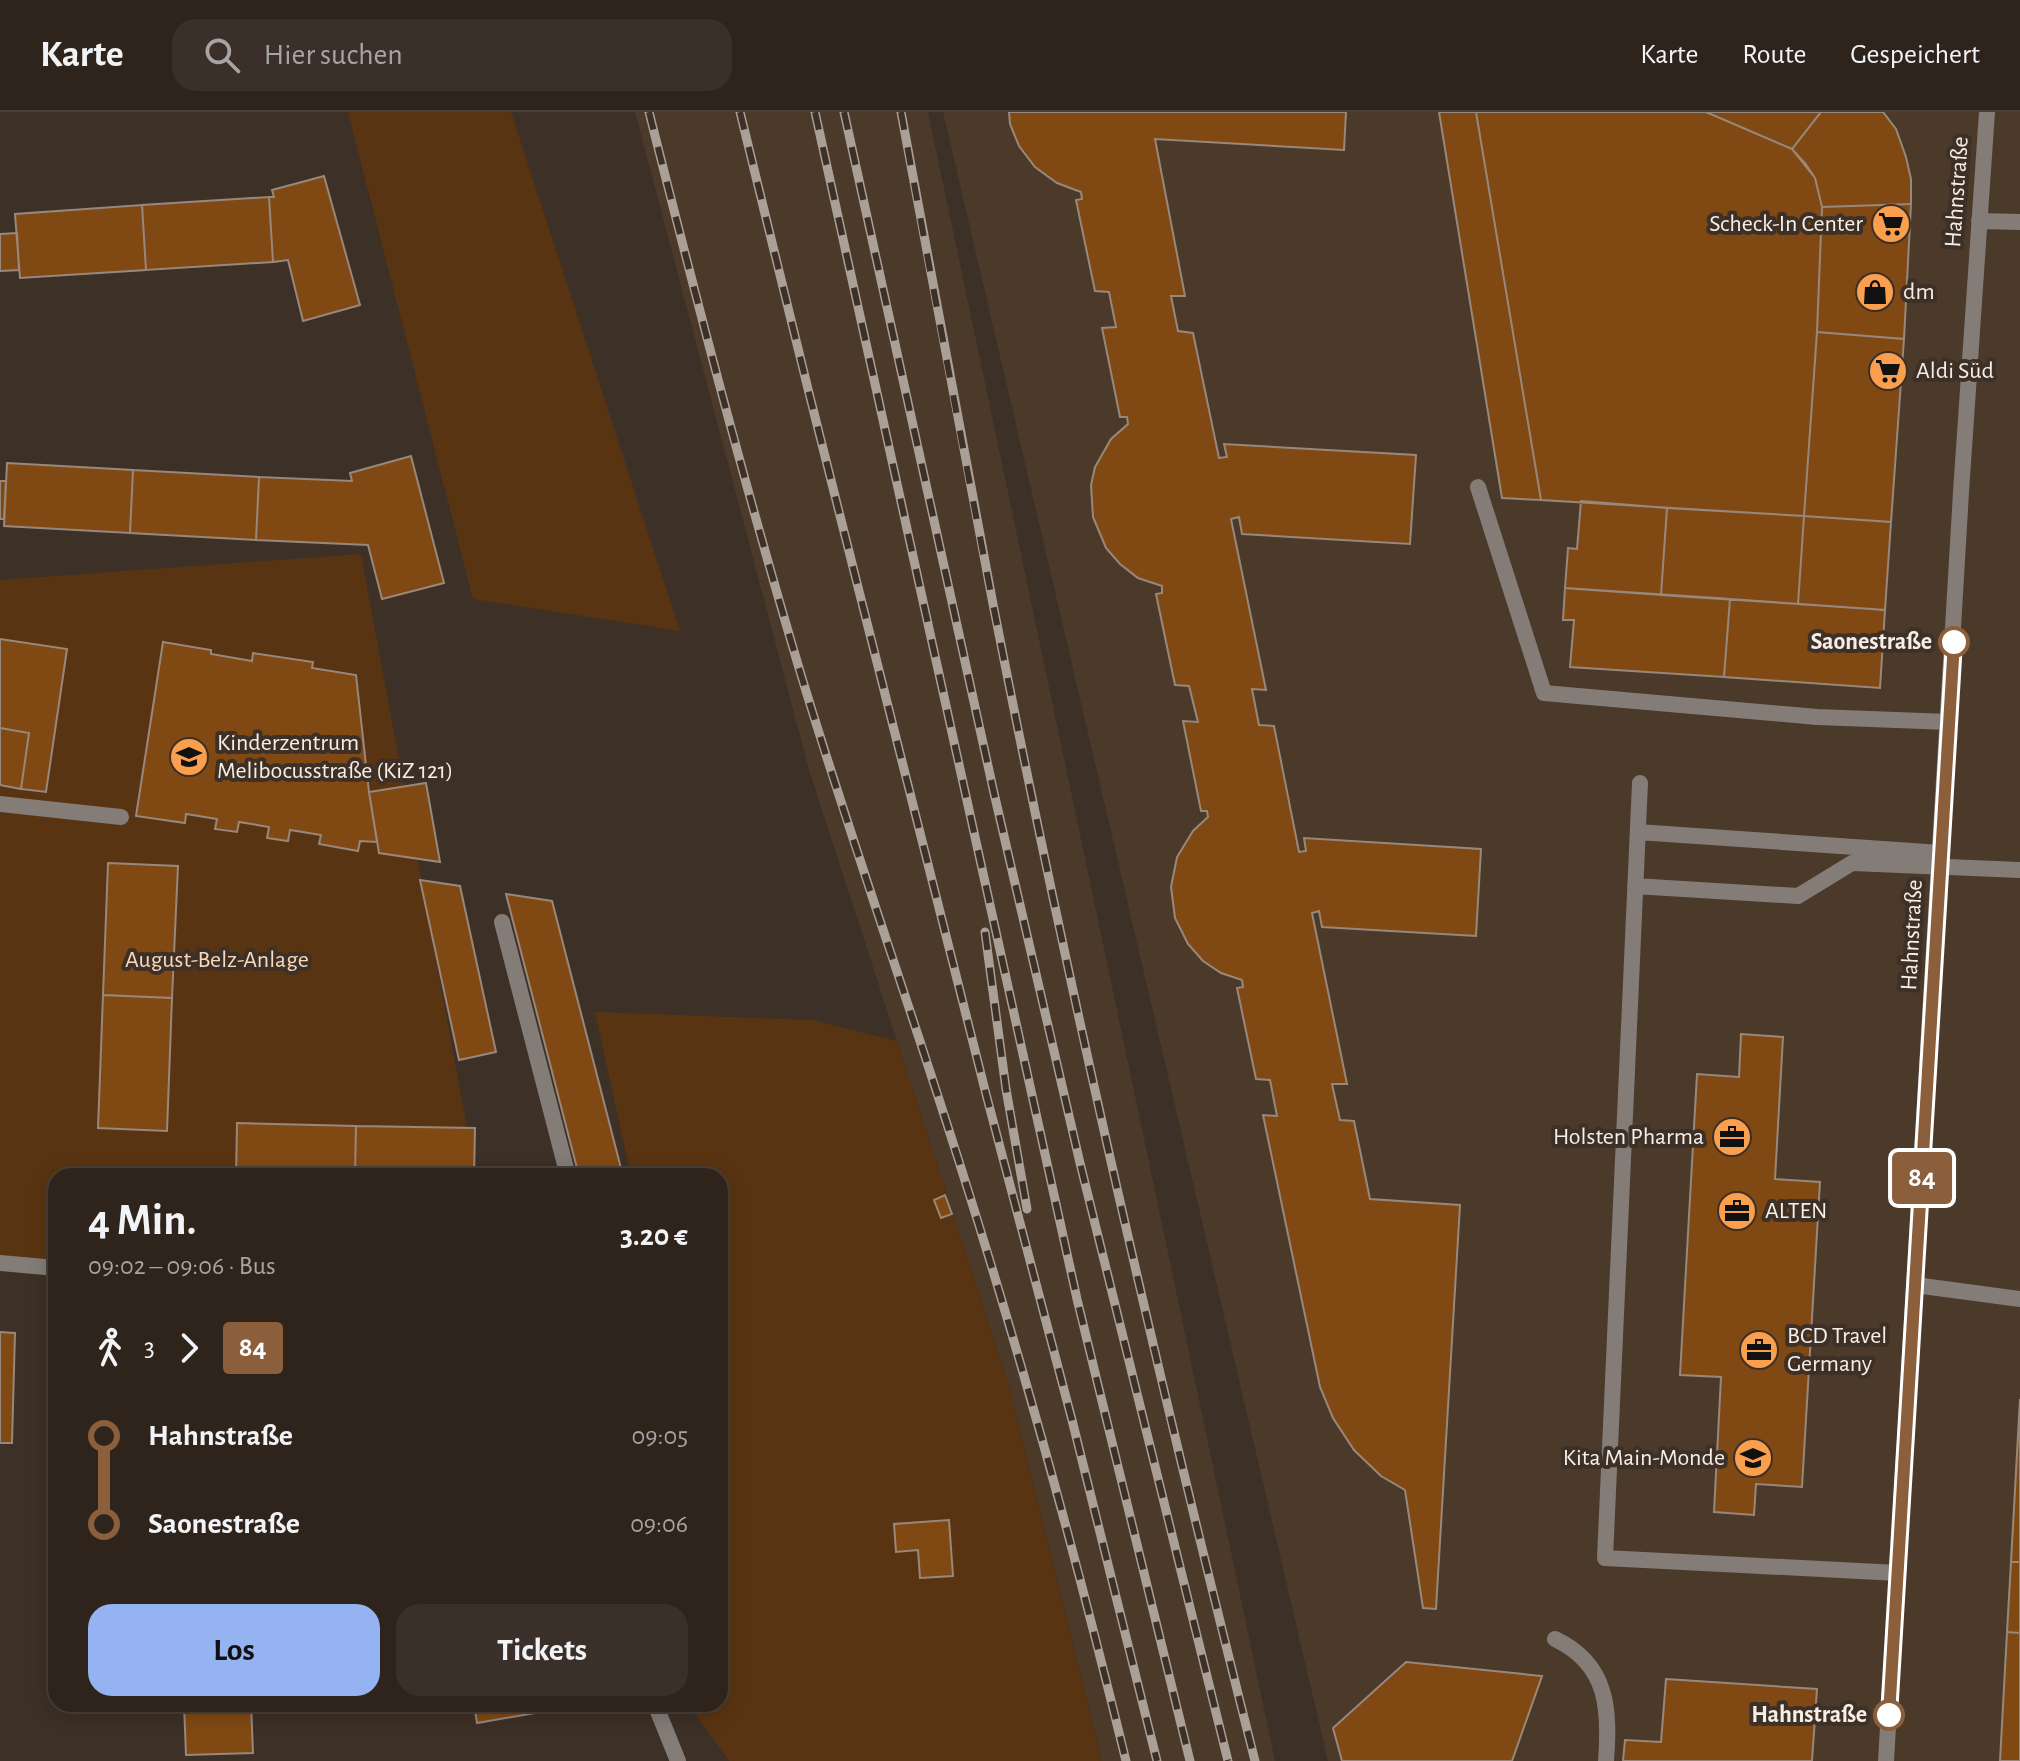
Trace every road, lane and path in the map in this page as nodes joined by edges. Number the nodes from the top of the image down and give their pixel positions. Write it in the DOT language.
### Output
graph roads {
  1 [pos="1987,112"];
  2 [pos="1979,221"];
  3 [pos="2020,222"];
  4 [pos="1478,487"];
  5 [pos="1949,722"];
  6 [pos="1640,783"];
  7 [pos="0,804"];
  8 [pos="121,817"];
  9 [pos="1638,832"];
  10 [pos="1941,859"];
  11 [pos="2020,870"];
  12 [pos="1635,886"];
  13 [pos="502,922"];
  14 [pos="566,1168"];
  15 [pos="0,1263"];
  16 [pos="48,1267"];
  17 [pos="1915,1285"];
  18 [pos="2020,1299"];
  19 [pos="1898,1573"];
  20 [pos="1555,1639"];
  21 [pos="658,1712"];
  22 [pos="678,1761"];
  23 [pos="1606,1761"];
  24 [pos="1886,1761"];
  1 -- 2 [label="street, Hahnstraße"];
  2 -- 3 [label="street"];
  2 -- 5 [label="street, Hahnstraße"];
  4 -- 5 [label="street"];
  5 -- 10 [label="street, Hahnstraße"];
  6 -- 9 [label="street"];
  7 -- 8 [label="street"];
  9 -- 10 [label="street"];
  9 -- 12 [label="street"];
  10 -- 11 [label="street"];
  10 -- 12 [label="street"];
  10 -- 17 [label="street, Hahnstraße"];
  12 -- 19 [label="street"];
  13 -- 14 [label="street"];
  15 -- 16 [label="street"];
  17 -- 18 [label="street"];
  17 -- 19 [label="street, Hahnstraße"];
  19 -- 24 [label="street, Hahnstraße"];
  20 -- 23 [label="street"];
  21 -- 22 [label="street"];
}
